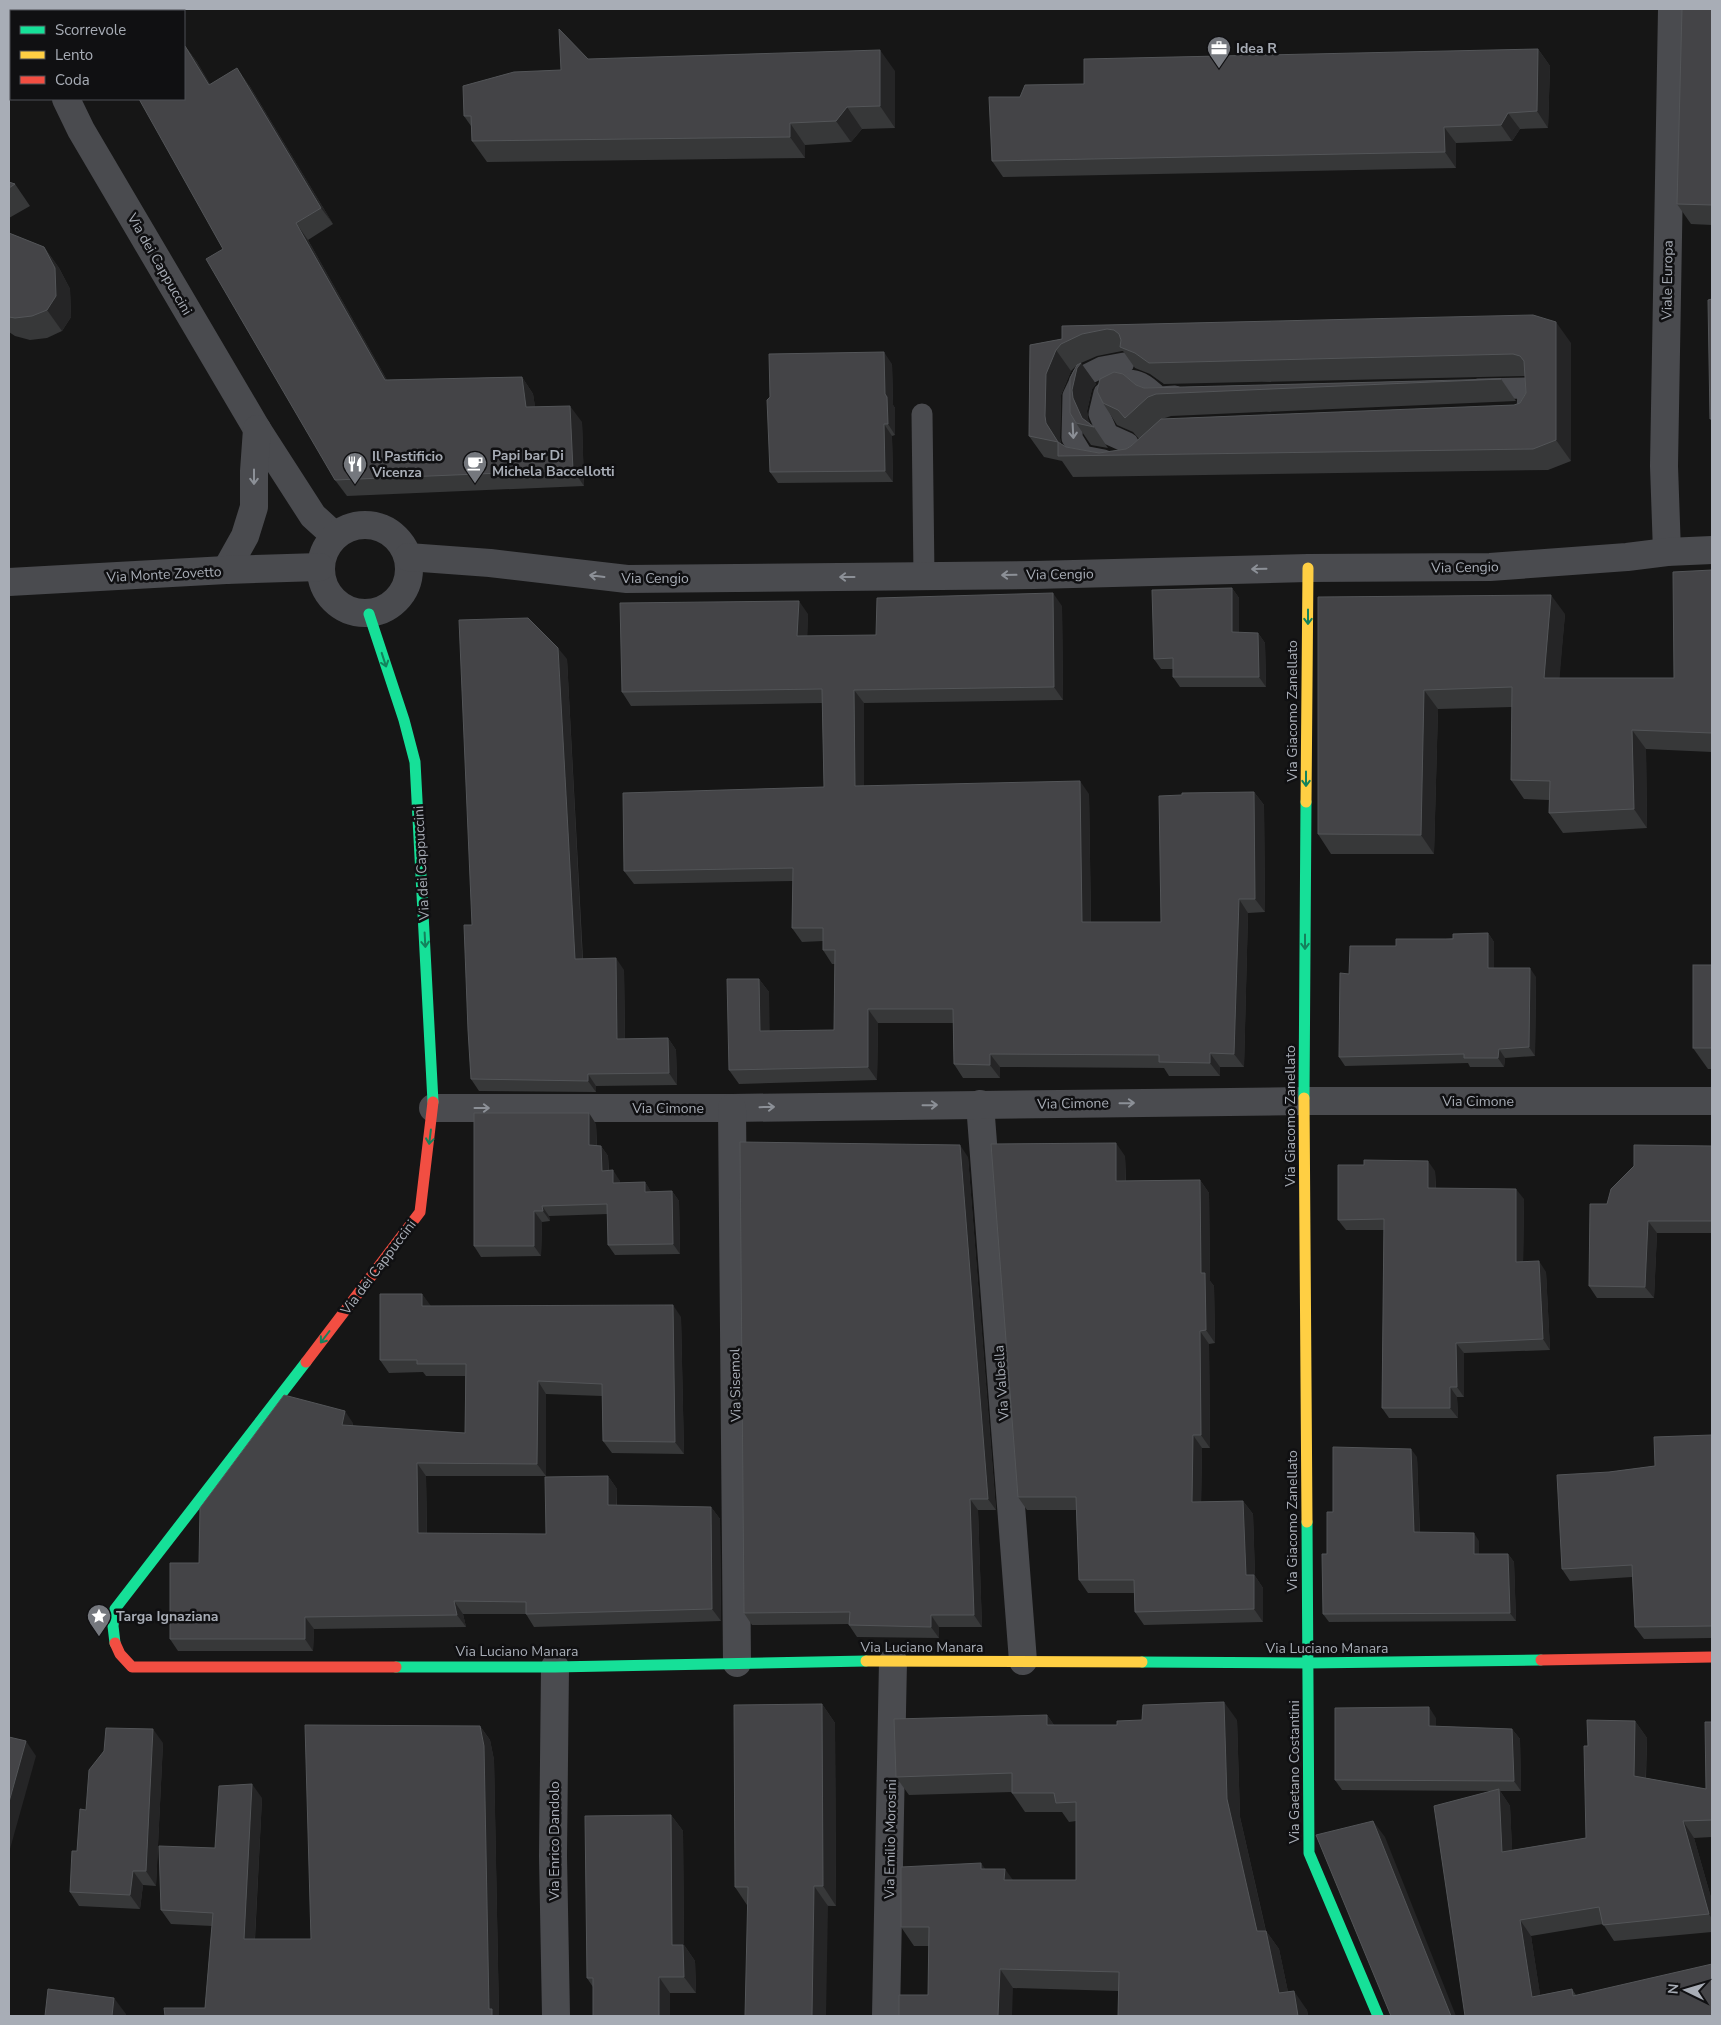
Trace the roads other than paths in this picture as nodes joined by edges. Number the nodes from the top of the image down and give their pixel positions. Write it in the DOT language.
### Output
graph roads {
  1 [pos="1672,9"];
  2 [pos="66,100"];
  3 [pos="1124,363"];
  4 [pos="1458,390"];
  5 [pos="1199,396"];
  6 [pos="922,414"];
  7 [pos="1508,415"];
  8 [pos="257,429"];
  9 [pos="336,536"];
  10 [pos="1712,550"];
  11 [pos="1668,552"];
  12 [pos="408,556"];
  13 [pos="320,568"];
  14 [pos="1308,568"];
  15 [pos="226,570"];
  16 [pos="924,576"];
  17 [pos="9,582"];
  18 [pos="369,614"];
  19 [pos="1304,1101"];
  20 [pos="1712,1101"];
  21 [pos="980,1104"];
  22 [pos="433,1108"];
  23 [pos="732,1108"];
  24 [pos="1712,1657"];
  25 [pos="893,1661"];
  26 [pos="1023,1661"];
  27 [pos="737,1663"];
  28 [pos="1308,1663"];
  29 [pos="555,1666"];
  30 [pos="132,1667"];
  31 [pos="556,2016"];
  32 [pos="886,2016"];
  33 [pos="1378,2016"];
  1 -- 11 [label="street, Viale Europa"];
  2 -- 8 [label="street, Via dei Cappuccini"];
  3 -- 5 [label="lane, one-way"];
  4 -- 7 [label="lane"];
  6 -- 16 [label="lane"];
  8 -- 9 [label="street, Via dei Cappuccini"];
  8 -- 15 [label="street, one-way"];
  9 -- 12 [label="street"];
  9 -- 13 [label="street"];
  10 -- 11 [label="street, Via Cengio"];
  11 -- 14 [label="street, Via Cengio"];
  16 -- 12 [label="street, Via Cengio, one-way"];
  12 -- 18 [label="street"];
  13 -- 15 [label="street, Via Monte Zovetto"];
  13 -- 18 [label="street"];
  14 -- 16 [label="street, Via Cengio, one-way"];
  14 -- 19 [label="street, Via Giacomo Zanellato, one-way"];
  15 -- 17 [label="street, Via Monte Zovetto"];
  18 -- 22 [label="street, Via dei Cappuccini, one-way"];
  19 -- 20 [label="street, Via Cimone"];
  21 -- 19 [label="street, Via Cimone, one-way"];
  19 -- 28 [label="street, Via Giacomo Zanellato"];
  23 -- 21 [label="street, Via Cimone, one-way"];
  21 -- 26 [label="street, Via Valbella"];
  22 -- 23 [label="street, Via Cimone, one-way"];
  22 -- 30 [label="street, Via dei Cappuccini, one-way"];
  23 -- 27 [label="street, Via Sisemol"];
  24 -- 28 [label="street, Via Luciano Manara"];
  25 -- 26 [label="street, Via Luciano Manara"];
  25 -- 27 [label="street, Via Luciano Manara"];
  25 -- 32 [label="street, Via Emilio Morosini"];
  26 -- 28 [label="street, Via Luciano Manara"];
  27 -- 29 [label="street, Via Luciano Manara"];
  28 -- 33 [label="street, Via Gaetano Costantini"];
  29 -- 30 [label="street, Via Luciano Manara"];
  29 -- 31 [label="street, Via Enrico Dandolo"];
}
